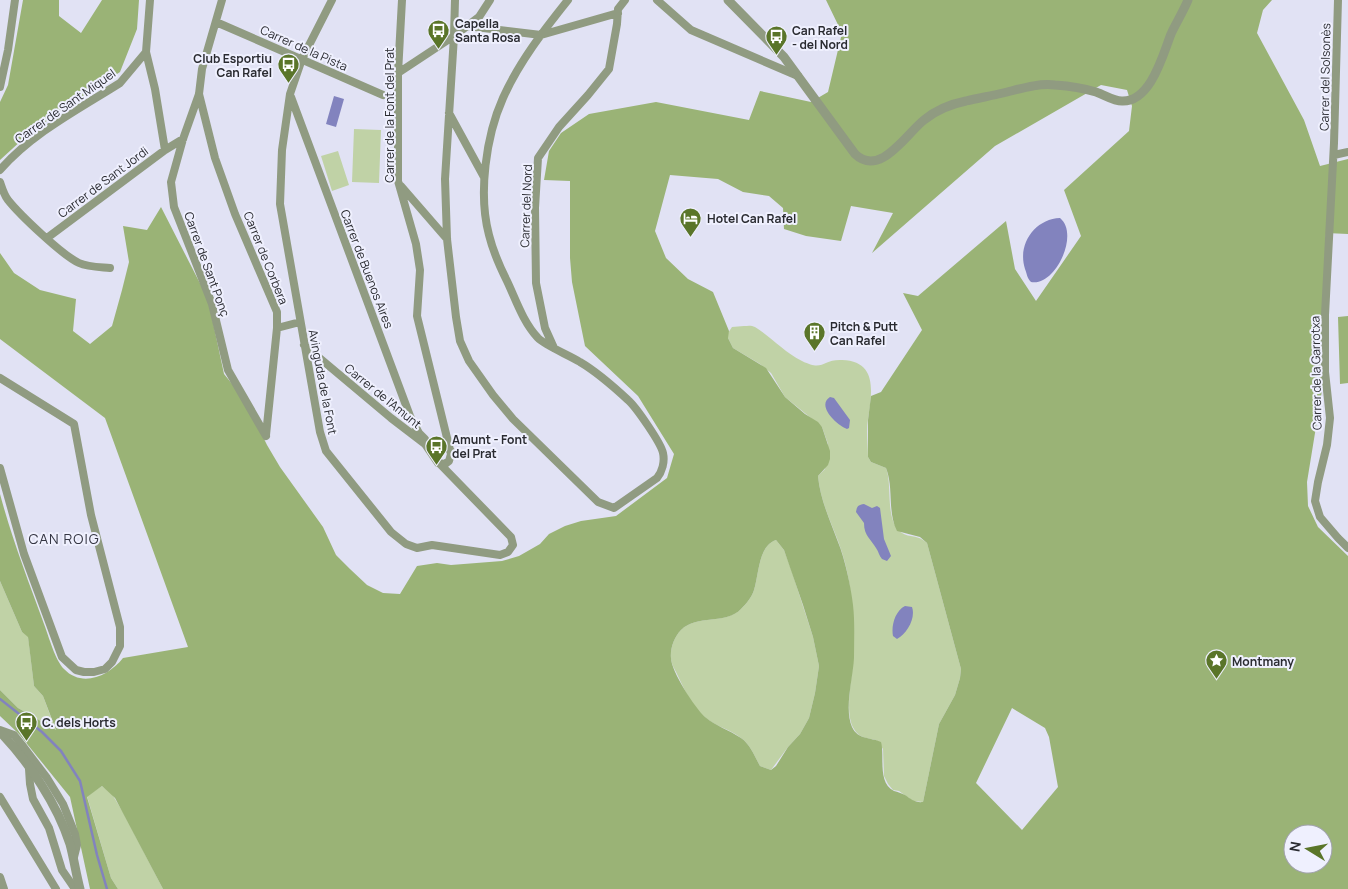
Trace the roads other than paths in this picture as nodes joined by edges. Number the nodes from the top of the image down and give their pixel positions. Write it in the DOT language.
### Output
graph roads {
  1 [pos="15,0"];
  2 [pos="150,0"];
  3 [pos="222,0"];
  4 [pos="332,0"];
  5 [pos="402,0"];
  6 [pos="455,0"];
  7 [pos="490,0"];
  8 [pos="568,0"];
  9 [pos="625,0"];
  10 [pos="657,0"];
  11 [pos="1188,0"];
  12 [pos="1338,0"];
  13 [pos="731,1"];
  14 [pos="618,13"];
  15 [pos="216,22"];
  16 [pos="467,26"];
  17 [pos="541,35"];
  18 [pos="454,36"];
  19 [pos="146,52"];
  20 [pos="302,60"];
  21 [pos="398,74"];
  22 [pos="798,76"];
  23 [pos="0,87"];
  24 [pos="199,94"];
  25 [pos="290,94"];
  26 [pos="382,95"];
  27 [pos="449,113"];
  28 [pos="183,139"];
  29 [pos="165,150"];
  30 [pos="1348,152"];
  31 [pos="1334,155"];
  32 [pos="0,170"];
  33 [pos="484,176"];
  34 [pos="0,182"];
  35 [pos="399,183"];
  36 [pos="47,238"];
  37 [pos="447,239"];
  38 [pos="110,268"];
  39 [pos="300,322"];
  40 [pos="277,328"];
  41 [pos="304,345"];
  42 [pos="554,348"];
  43 [pos="0,378"];
  44 [pos="446,434"];
  45 [pos="266,436"];
  46 [pos="435,448"];
  47 [pos="451,455"];
  48 [pos="440,464"];
  49 [pos="0,468"];
  50 [pos="453,476"];
  51 [pos="1348,548"];
  52 [pos="0,731"];
  53 [pos="29,769"];
  54 [pos="0,797"];
  55 [pos="74,857"];
  56 [pos="0,877"];
  57 [pos="4,889"];
  58 [pos="56,889"];
  59 [pos="75,889"];
  60 [pos="80,889"];
  1 -- 23 [label="street"];
  2 -- 19 [label="street"];
  3 -- 15 [label="street"];
  4 -- 20 [label="street, Avinguda de la Font"];
  5 -- 21 [label="street, Carrer de la Font del Prat"];
  6 -- 18 [label="street"];
  7 -- 16 [label="street"];
  8 -- 17 [label="street"];
  9 -- 14 [label="street, Carrer del Nord"];
  10 -- 22 [label="street"];
  11 -- 22 [label="street"];
  12 -- 31 [label="street, Carrer del Solsonès"];
  13 -- 22 [label="street"];
  14 -- 17 [label="street"];
  14 -- 42 [label="street, Carrer del Nord"];
  15 -- 20 [label="street, Carrer de la Pista"];
  15 -- 24 [label="street"];
  16 -- 17 [label="street"];
  16 -- 18 [label="street"];
  17 -- 33 [label="street"];
  18 -- 21 [label="street"];
  18 -- 27 [label="street"];
  19 -- 29 [label="street, Carrer de Sant Jordi"];
  19 -- 32 [label="street, Carrer de Sant Miquel"];
  20 -- 25 [label="street, Avinguda de la Font"];
  20 -- 26 [label="street, Carrer de la Pista"];
  21 -- 35 [label="street, Carrer de la Font del Prat"];
  24 -- 28 [label="street, Carrer de Sant Ponç"];
  24 -- 40 [label="street, Carrer de Corbera"];
  25 -- 39 [label="street, Avinguda de la Font"];
  25 -- 46 [label="street, Carrer de Buenos Aires"];
  27 -- 33 [label="street"];
  27 -- 37 [label="street"];
  28 -- 29 [label="street"];
  28 -- 45 [label="street, Carrer de Sant Ponç"];
  29 -- 36 [label="street, Carrer de Sant Jordi"];
  30 -- 31 [label="street"];
  31 -- 51 [label="street, Carrer de la Garrotxa"];
  33 -- 42 [label="street"];
  34 -- 36 [label="street"];
  35 -- 37 [label="street"];
  35 -- 44 [label="street, Carrer de la Font del Prat"];
  36 -- 38 [label="street"];
  37 -- 42 [label="street"];
  39 -- 40 [label="street"];
  39 -- 41 [label="street, Avinguda de la Font"];
  40 -- 45 [label="street, Carrer de Corbera"];
  41 -- 46 [label="street, Carrer de l'Amunt"];
  41 -- 50 [label="street, Avinguda de la Font"];
  43 -- 49 [label="street"];
  44 -- 46 [label="street"];
  44 -- 47 [label="street, Carrer de la Font del Prat"];
  46 -- 47 [label="street"];
  46 -- 48 [label="street, Avinguda de la Font"];
  47 -- 48 [label="street"];
  47 -- 50 [label="street"];
  48 -- 50 [label="street, Avinguda de la Font"];
  52 -- 53 [label="street"];
  52 -- 55 [label="street"];
  53 -- 55 [label="street"];
  53 -- 59 [label="street"];
  54 -- 58 [label="street"];
  55 -- 60 [label="street"];
  56 -- 57 [label="street"];
}
